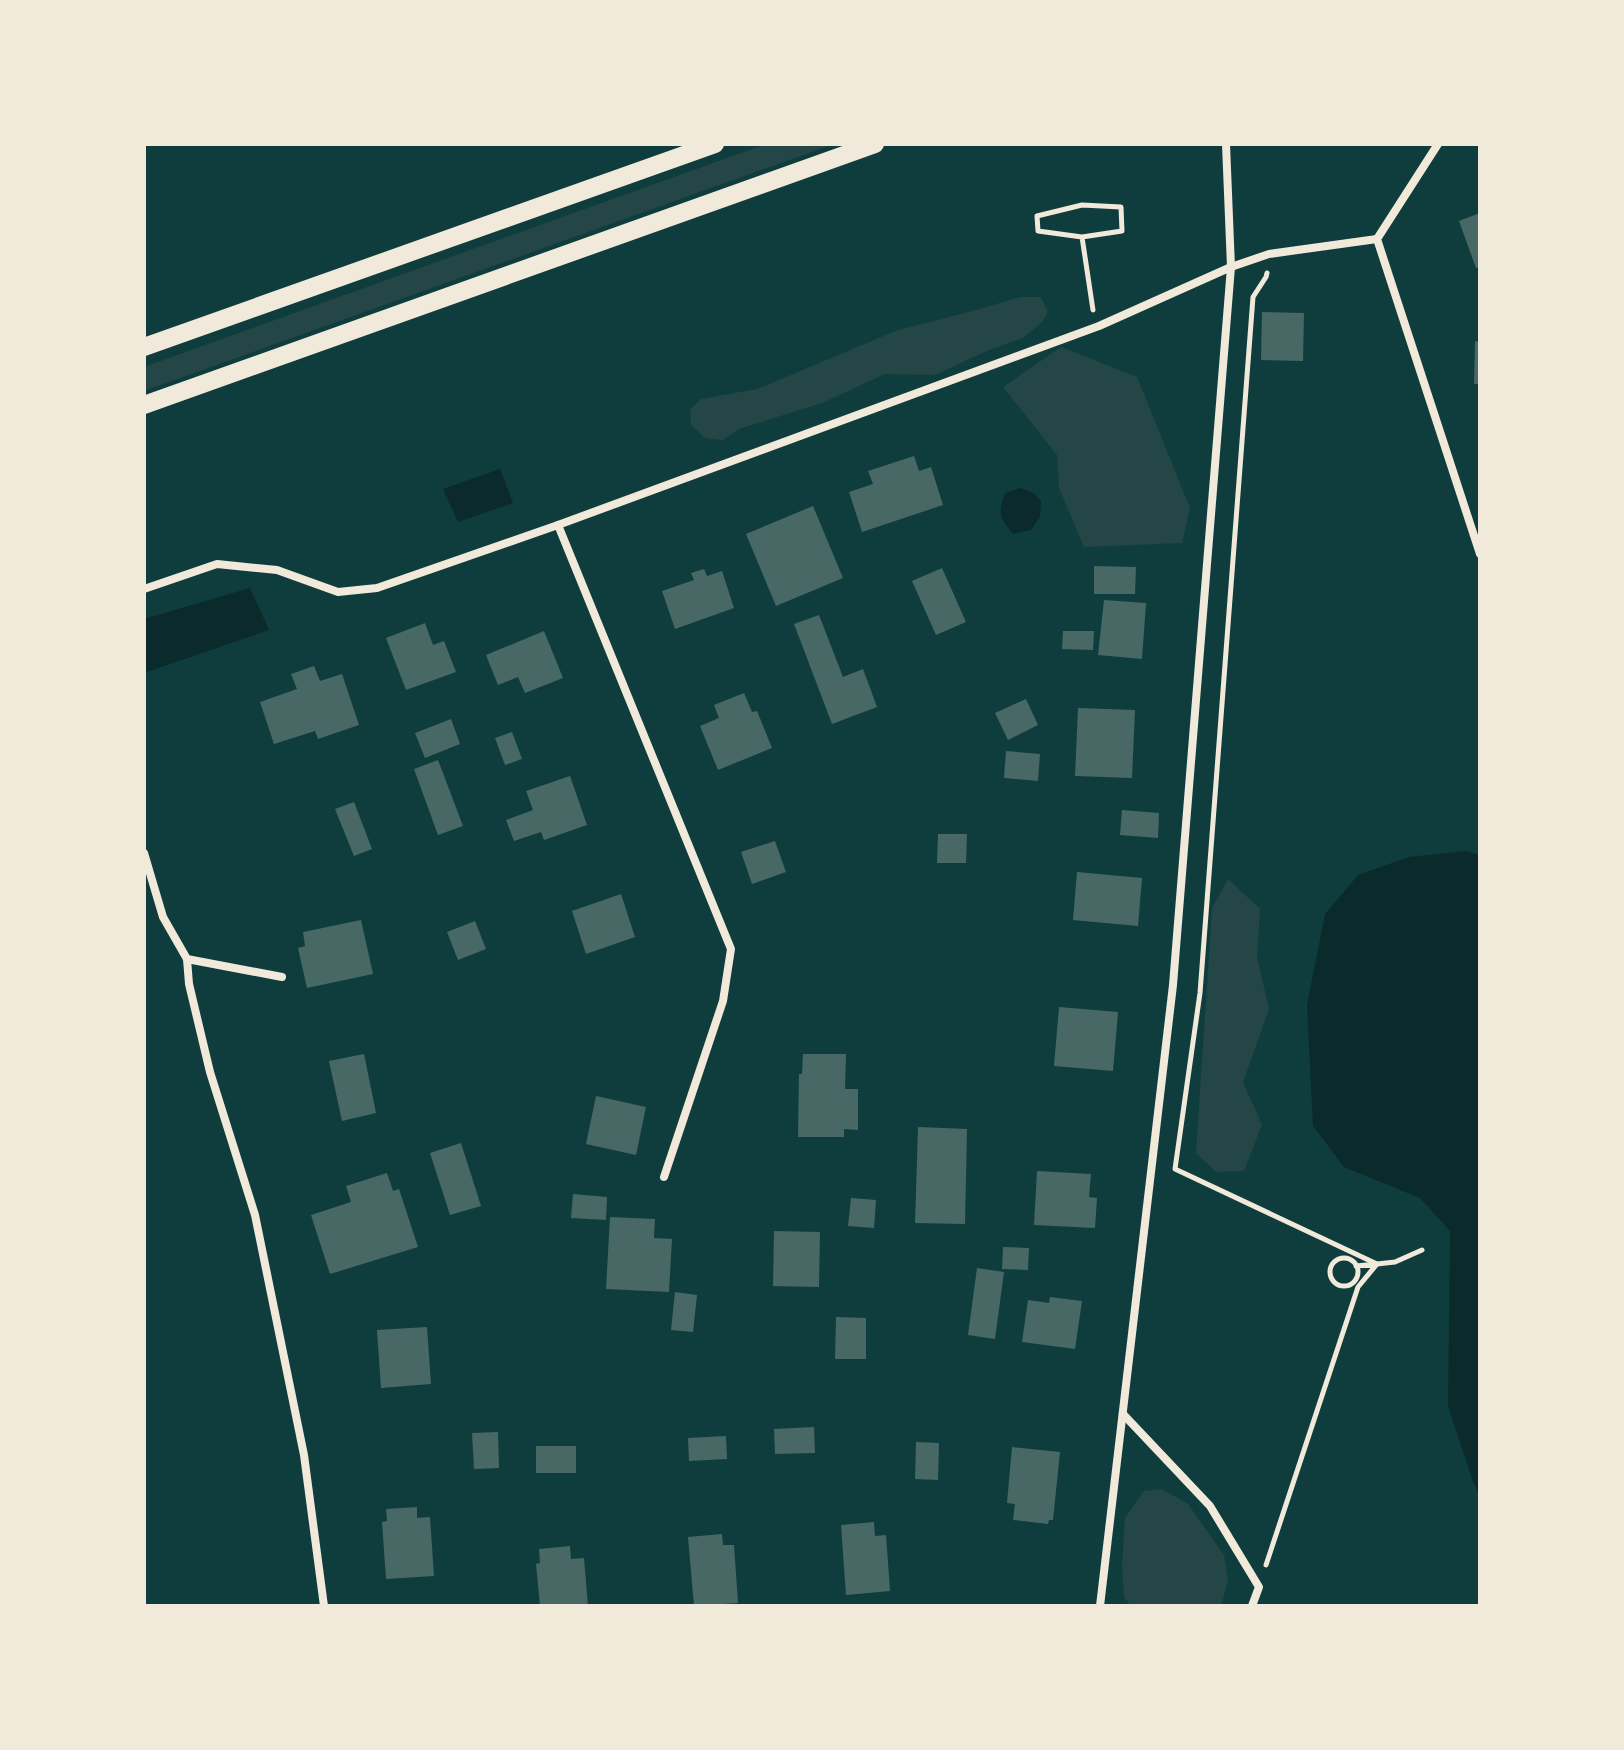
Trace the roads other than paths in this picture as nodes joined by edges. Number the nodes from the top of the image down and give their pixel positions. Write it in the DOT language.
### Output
graph roads {
  1 [pos="715,144"];
  2 [pos="875,144"];
  3 [pos="1226,144"];
  4 [pos="1438,144"];
  5 [pos="1377,239"];
  6 [pos="1231,267"];
  7 [pos="144,347"];
  8 [pos="144,405"];
  9 [pos="558,525"];
  10 [pos="1480,554"];
  11 [pos="144,589"];
  12 [pos="144,853"];
  13 [pos="187,959"];
  14 [pos="282,977"];
  15 [pos="664,1177"];
  16 [pos="1123,1414"];
  17 [pos="324,1606"];
  18 [pos="1100,1606"];
  19 [pos="1252,1606"];
  1 -- 7 [label="main road"];
  2 -- 8 [label="main road"];
  3 -- 6 [label="street"];
  4 -- 5 [label="street"];
  5 -- 6 [label="street"];
  5 -- 10 [label="street"];
  6 -- 9 [label="street"];
  6 -- 16 [label="street"];
  9 -- 11 [label="street"];
  9 -- 15 [label="street"];
  12 -- 13 [label="street"];
  13 -- 14 [label="street"];
  13 -- 17 [label="street"];
  16 -- 18 [label="street"];
  16 -- 19 [label="street"];
}
